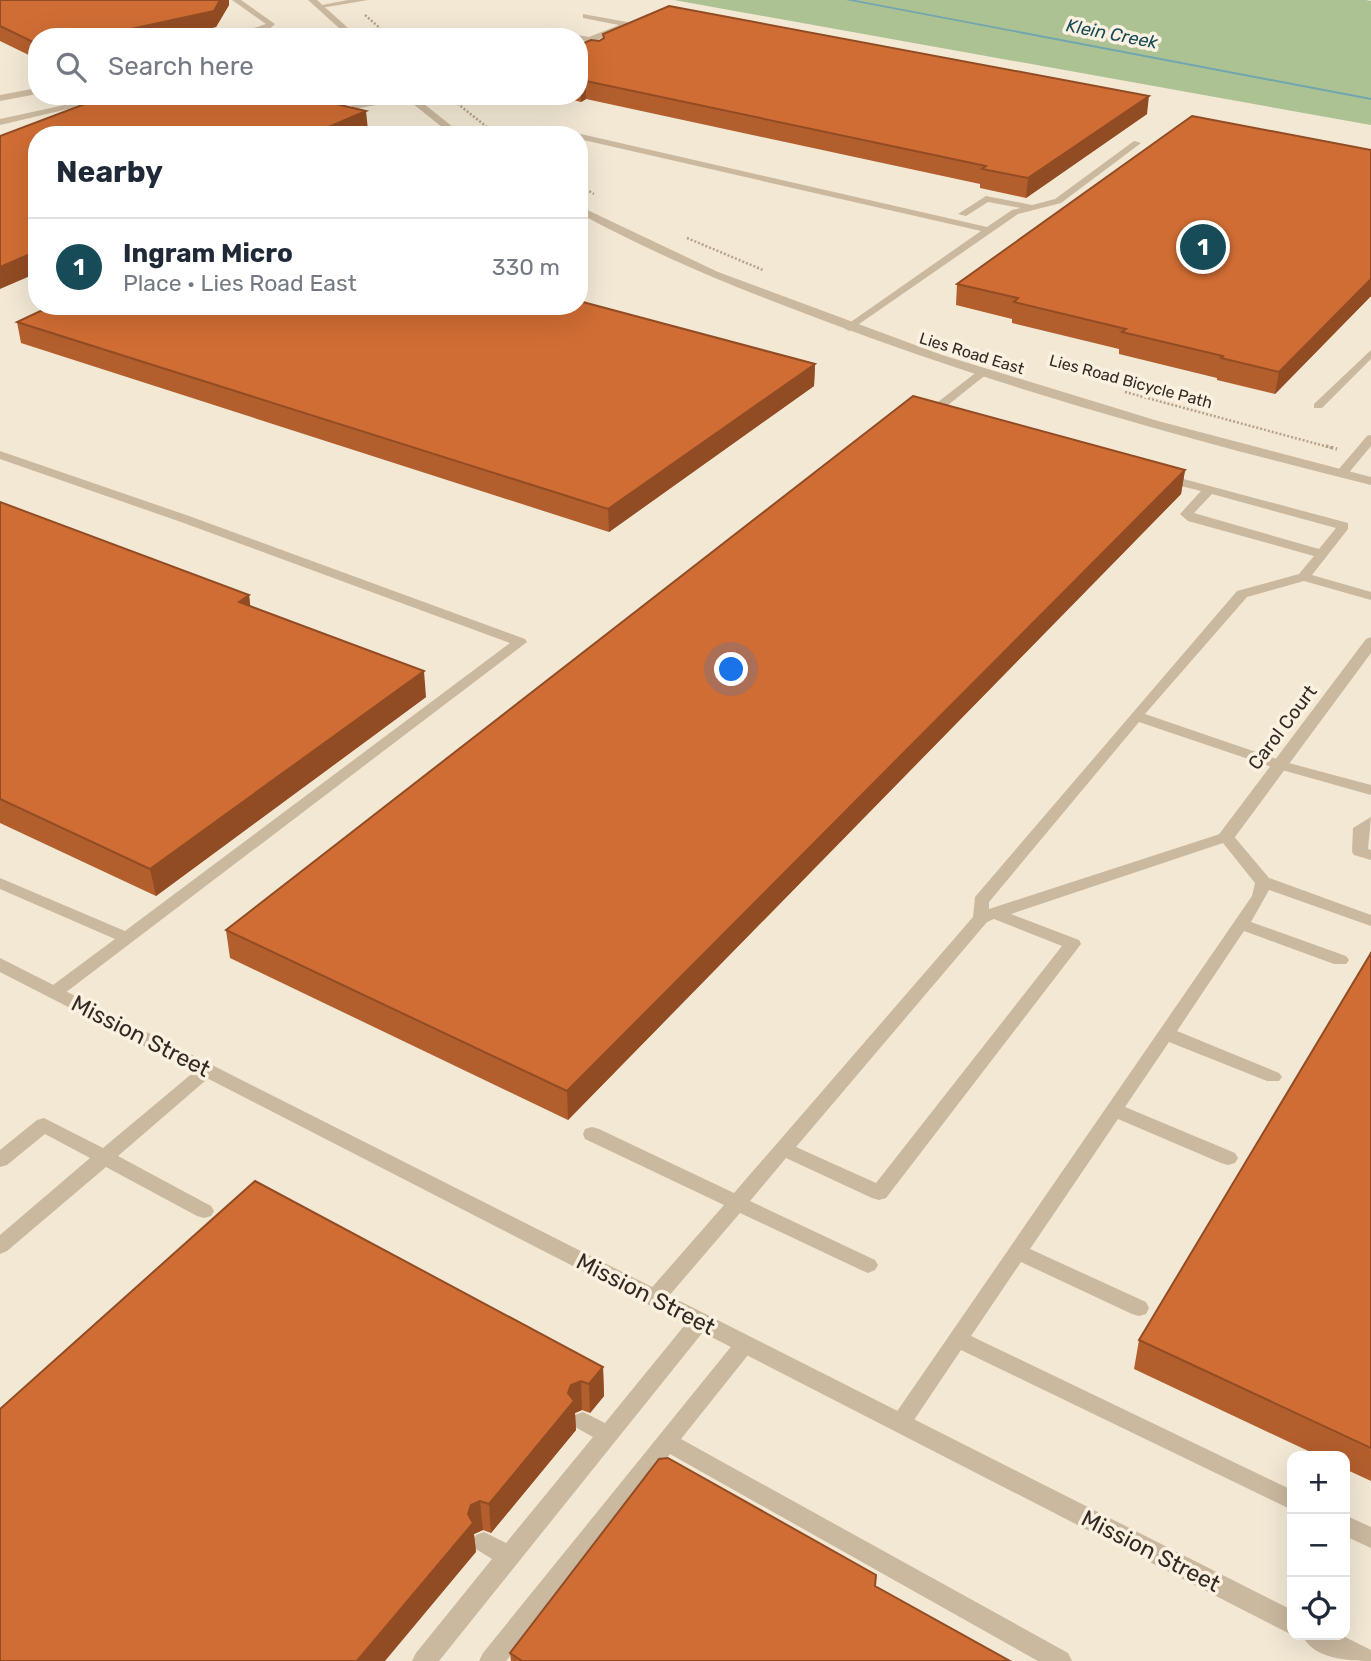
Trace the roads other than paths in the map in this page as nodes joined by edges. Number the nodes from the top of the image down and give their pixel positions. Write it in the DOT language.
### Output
graph roads {
  1 [pos="236,0"];
  2 [pos="312,0"];
  3 [pos="364,0"];
  4 [pos="321,6"];
  5 [pos="586,16"];
  6 [pos="268,28"];
  7 [pos="344,28"];
  8 [pos="588,40"];
  9 [pos="28,93"];
  10 [pos="0,98"];
  11 [pos="77,105"];
  12 [pos="361,105"];
  13 [pos="419,105"];
  14 [pos="355,106"];
  15 [pos="342,111"];
  16 [pos="0,122"];
  17 [pos="446,126"];
  18 [pos="588,138"];
  19 [pos="1137,144"];
  20 [pos="1037,207"];
  21 [pos="588,213"];
  22 [pos="963,215"];
  23 [pos="988,230"];
  24 [pos="849,328"];
  25 [pos="1371,353"];
  26 [pos="982,373"];
  27 [pos="1318,406"];
  28 [pos="960,422"];
  29 [pos="1371,439"];
  30 [pos="0,455"];
  31 [pos="1342,474"];
  32 [pos="1156,475"];
  33 [pos="1371,481"];
  34 [pos="1209,489"];
  35 [pos="1322,554"];
  36 [pos="1304,577"];
  37 [pos="1371,596"];
  38 [pos="1371,642"];
  39 [pos="1136,716"];
  40 [pos="1280,765"];
  41 [pos="1371,790"];
  42 [pos="1371,822"];
  43 [pos="1226,836"];
  44 [pos="1371,855"];
  45 [pos="1263,882"];
  46 [pos="0,883"];
  47 [pos="988,916"];
  48 [pos="1371,921"];
  49 [pos="1241,924"];
  50 [pos="127,938"];
  51 [pos="1340,960"];
  52 [pos="0,964"];
  53 [pos="55,992"];
  54 [pos="1166,1034"];
  55 [pos="207,1070"];
  56 [pos="1273,1077"];
  57 [pos="1114,1110"];
  58 [pos="592,1134"];
  59 [pos="783,1149"];
  60 [pos="102,1158"];
  61 [pos="1228,1158"];
  62 [pos="0,1160"];
  63 [pos="736,1204"];
  64 [pos="204,1211"];
  65 [pos="0,1246"];
  66 [pos="1017,1252"];
  67 [pos="867,1265"];
  68 [pos="655,1298"];
  69 [pos="1139,1308"];
  70 [pos="700,1321"];
  71 [pos="958,1339"];
  72 [pos="745,1344"];
  73 [pos="583,1422"];
  74 [pos="900,1423"];
  75 [pos="607,1435"];
  76 [pos="667,1442"];
  77 [pos="1287,1498"];
  78 [pos="1350,1528"];
  79 [pos="1371,1538"];
  80 [pos="484,1542"];
  81 [pos="508,1557"];
  82 [pos="1287,1620"];
  83 [pos="1325,1640"];
  84 [pos="424,1661"];
  85 [pos="491,1661"];
  86 [pos="1060,1661"];
  87 [pos="1367,1661"];
  1 -- 6 [label="lane"];
  2 -- 4 [label="street"];
  3 -- 4 [label="lane"];
  4 -- 7 [label="street"];
  5 -- 8 [label="lane"];
  9 -- 10 [label="street"];
  11 -- 16 [label="lane"];
  12 -- 14 [label="lane"];
  13 -- 17 [label="street"];
  14 -- 15 [label="lane"];
  18 -- 23 [label="lane"];
  19 -- 20 [label="lane"];
  20 -- 22 [label="lane"];
  20 -- 23 [label="lane"];
  21 -- 24 [label="street, Lies Road East"];
  23 -- 24 [label="lane"];
  24 -- 26 [label="street, Lies Road East"];
  25 -- 27 [label="lane"];
  26 -- 28 [label="lane"];
  26 -- 31 [label="street, Lies Road East"];
  29 -- 31 [label="lane"];
  30 -- 50 [label="lane"];
  31 -- 33 [label="street, Lies Road East"];
  32 -- 34 [label="lane"];
  34 -- 35 [label="lane"];
  34 -- 35 [label="lane"];
  35 -- 36 [label="lane"];
  36 -- 37 [label="lane"];
  36 -- 39 [label="lane"];
  38 -- 40 [label="street, Carol Court"];
  39 -- 40 [label="lane"];
  39 -- 47 [label="lane"];
  40 -- 41 [label="lane"];
  40 -- 43 [label="street, Carol Court"];
  42 -- 44 [label="lane"];
  43 -- 45 [label="lane"];
  43 -- 47 [label="lane"];
  45 -- 48 [label="lane"];
  45 -- 49 [label="lane"];
  46 -- 50 [label="lane"];
  47 -- 59 [label="lane"];
  47 -- 59 [label="lane"];
  49 -- 51 [label="lane"];
  49 -- 54 [label="lane"];
  50 -- 53 [label="lane"];
  52 -- 53 [label="street, Mission Street"];
  53 -- 55 [label="street, Mission Street"];
  54 -- 56 [label="lane"];
  54 -- 57 [label="lane"];
  55 -- 60 [label="lane"];
  55 -- 68 [label="street, Mission Street"];
  57 -- 61 [label="lane"];
  57 -- 66 [label="lane"];
  58 -- 63 [label="lane"];
  59 -- 63 [label="lane"];
  60 -- 62 [label="lane"];
  60 -- 64 [label="lane"];
  60 -- 65 [label="lane"];
  63 -- 67 [label="lane"];
  63 -- 68 [label="lane"];
  66 -- 69 [label="lane"];
  66 -- 71 [label="lane"];
  68 -- 70 [label="street, Mission Street"];
  70 -- 72 [label="street, Mission Street"];
  70 -- 75 [label="lane"];
  71 -- 74 [label="lane"];
  71 -- 77 [label="lane"];
  72 -- 74 [label="street, Mission Street"];
  72 -- 76 [label="lane"];
  73 -- 75 [label="lane"];
  74 -- 82 [label="street, Mission Street"];
  75 -- 81 [label="lane"];
  76 -- 85 [label="lane"];
  76 -- 86 [label="lane"];
  78 -- 79 [label="lane"];
  80 -- 81 [label="lane"];
  81 -- 84 [label="lane"];
  83 -- 87 [label="street"];
}
